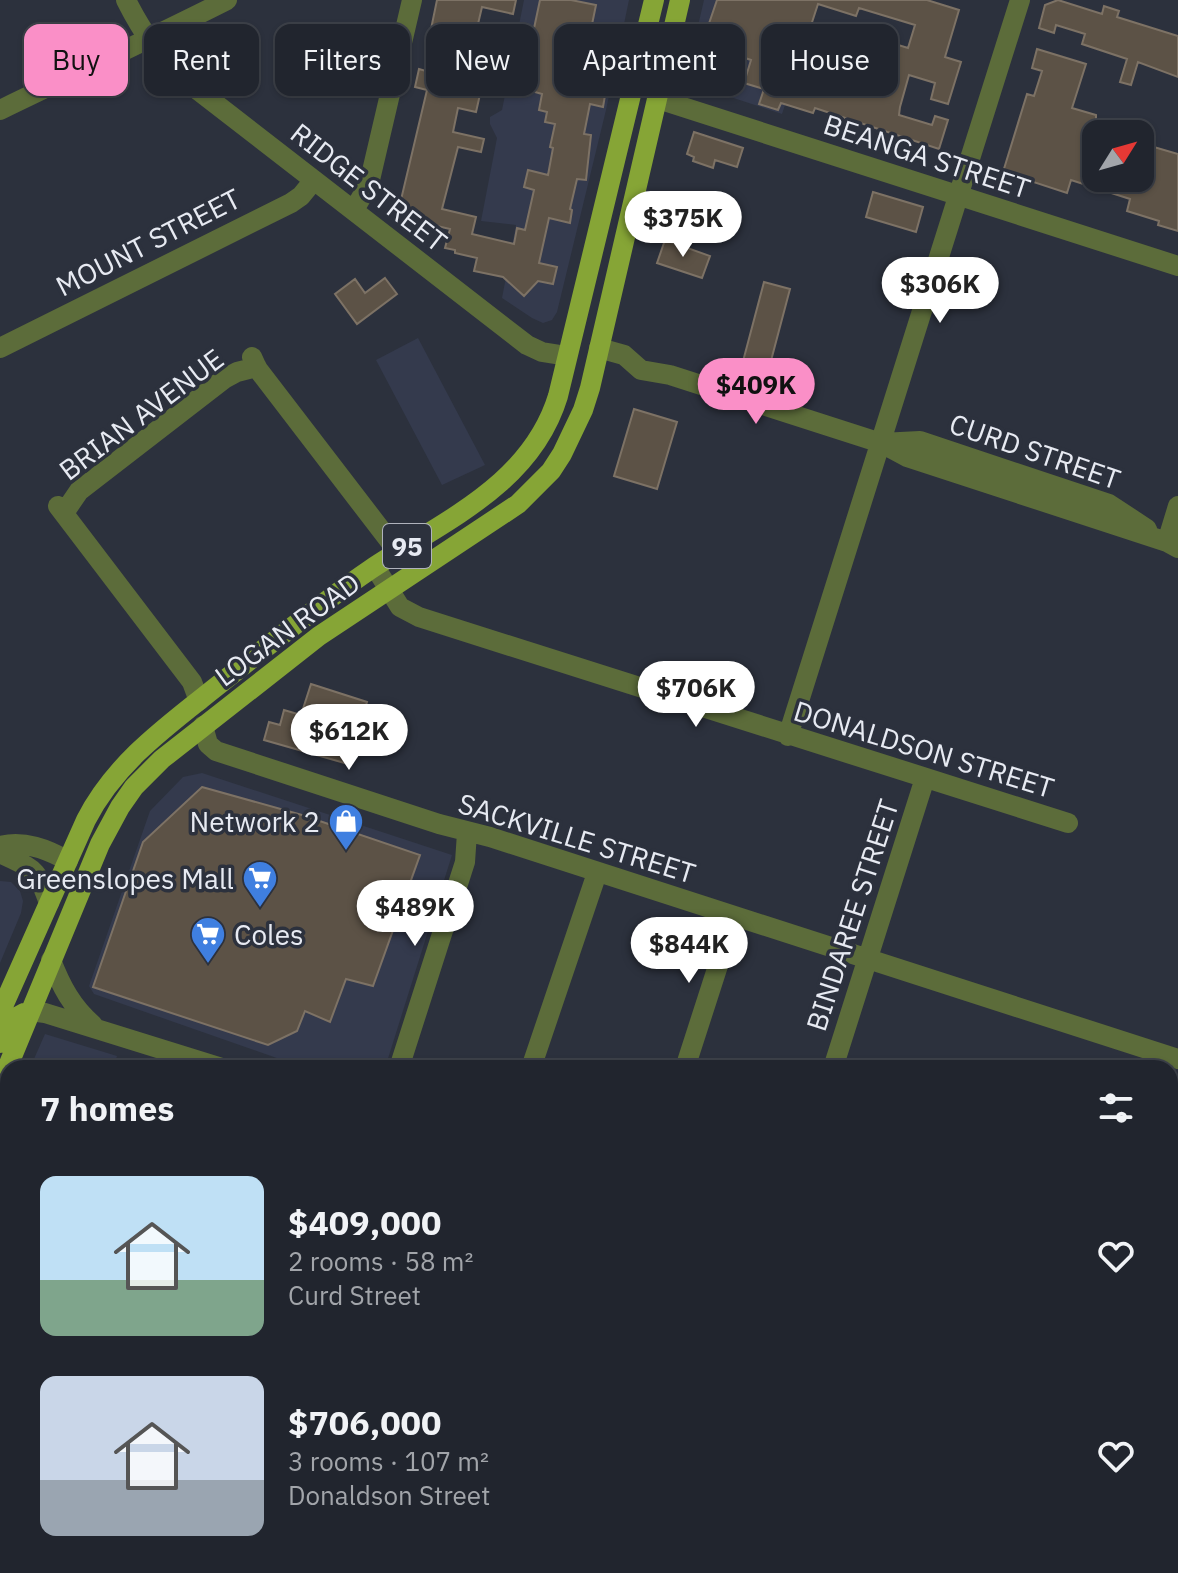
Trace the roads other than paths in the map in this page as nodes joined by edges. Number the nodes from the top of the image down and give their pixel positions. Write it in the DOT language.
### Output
graph roads {
  1 [pos="126,0"];
  2 [pos="227,0"];
  3 [pos="412,0"];
  4 [pos="654,0"];
  5 [pos="680,0"];
  6 [pos="1020,0"];
  7 [pos="179,24"];
  8 [pos="144,34"];
  9 [pos="144,41"];
  10 [pos="206,96"];
  11 [pos="658,99"];
  12 [pos="0,110"];
  13 [pos="314,180"];
  14 [pos="958,196"];
  15 [pos="354,210"];
  16 [pos="1178,266"];
  17 [pos="0,348"];
  18 [pos="599,348"];
  19 [pos="567,356"];
  20 [pos="881,443"];
  21 [pos="1178,506"];
  22 [pos="1169,543"];
  23 [pos="398,552"];
  24 [pos="375,567"];
  25 [pos="412,574"];
  26 [pos="388,589"];
  27 [pos="199,701"];
  28 [pos="203,726"];
  29 [pos="788,736"];
  30 [pos="925,778"];
  31 [pos="1068,823"];
  32 [pos="467,833"];
  33 [pos="0,846"];
  34 [pos="0,853"];
  35 [pos="68,861"];
  36 [pos="88,873"];
  37 [pos="597,873"];
  38 [pos="49,903"];
  39 [pos="734,916"];
  40 [pos="867,959"];
  41 [pos="51,960"];
  42 [pos="30,1011"];
  43 [pos="0,1013"];
  44 [pos="100,1030"];
  45 [pos="0,1043"];
  46 [pos="1178,1059"];
  47 [pos="10,1060"];
  48 [pos="196,1060"];
  49 [pos="402,1060"];
  50 [pos="534,1060"];
  51 [pos="688,1060"];
  52 [pos="835,1060"];
  1 -- 8 [label="street, RIDGE STREET"];
  2 -- 7 [label="street"];
  3 -- 15 [label="street"];
  4 -- 19 [label="main road, LOGAN ROAD / 95"];
  5 -- 11 [label="main road, LOGAN ROAD / 95"];
  6 -- 14 [label="street"];
  9 -- 12 [label="street"];
  10 -- 13 [label="street, RIDGE STREET"];
  11 -- 14 [label="street, BEANGA STREET"];
  11 -- 18 [label="main road, LOGAN ROAD / 95"];
  13 -- 15 [label="street, RIDGE STREET"];
  13 -- 17 [label="street, MOUNT STREET"];
  14 -- 16 [label="street, BEANGA STREET"];
  14 -- 20 [label="street"];
  15 -- 19 [label="street, RIDGE STREET"];
  18 -- 19 [label="main road"];
  18 -- 20 [label="street, CURD STREET"];
  18 -- 25 [label="main road, LOGAN ROAD / 95"];
  19 -- 23 [label="main road, LOGAN ROAD / 95"];
  20 -- 22 [label="street, CURD STREET"];
  20 -- 29 [label="street"];
  21 -- 22 [label="street"];
  23 -- 24 [label="main road, LOGAN ROAD / 95"];
  23 -- 25 [label="main road"];
  23 -- 27 [label="street, BRIAN AVENUE"];
  24 -- 26 [label="street, DONALDSON STREET"];
  24 -- 27 [label="main road, LOGAN ROAD / 95"];
  25 -- 26 [label="main road, LOGAN ROAD / 95"];
  26 -- 28 [label="main road, LOGAN ROAD / 95"];
  26 -- 29 [label="street, DONALDSON STREET"];
  27 -- 28 [label="main road"];
  27 -- 35 [label="main road, LOGAN ROAD / 95"];
  28 -- 32 [label="street, SACKVILLE STREET"];
  28 -- 36 [label="main road, LOGAN ROAD / 95"];
  29 -- 30 [label="street, DONALDSON STREET"];
  30 -- 31 [label="street, DONALDSON STREET"];
  30 -- 40 [label="street, BINDAREE STREET"];
  32 -- 37 [label="street, SACKVILLE STREET"];
  32 -- 49 [label="street"];
  33 -- 35 [label="street"];
  34 -- 38 [label="street"];
  35 -- 36 [label="main road"];
  35 -- 38 [label="main road, LOGAN ROAD / 95"];
  36 -- 41 [label="main road, LOGAN ROAD / 95"];
  37 -- 39 [label="street, SACKVILLE STREET"];
  37 -- 50 [label="street"];
  38 -- 43 [label="main road, LOGAN ROAD / 95"];
  39 -- 40 [label="street, SACKVILLE STREET"];
  39 -- 51 [label="street"];
  40 -- 46 [label="street, SACKVILLE STREET"];
  40 -- 52 [label="street, BINDAREE STREET"];
  41 -- 42 [label="main road, LOGAN ROAD / 95"];
  41 -- 44 [label="street"];
  42 -- 44 [label="street"];
  42 -- 45 [label="main road"];
  42 -- 47 [label="main road, LOGAN ROAD / 95"];
  44 -- 48 [label="street"];
}
